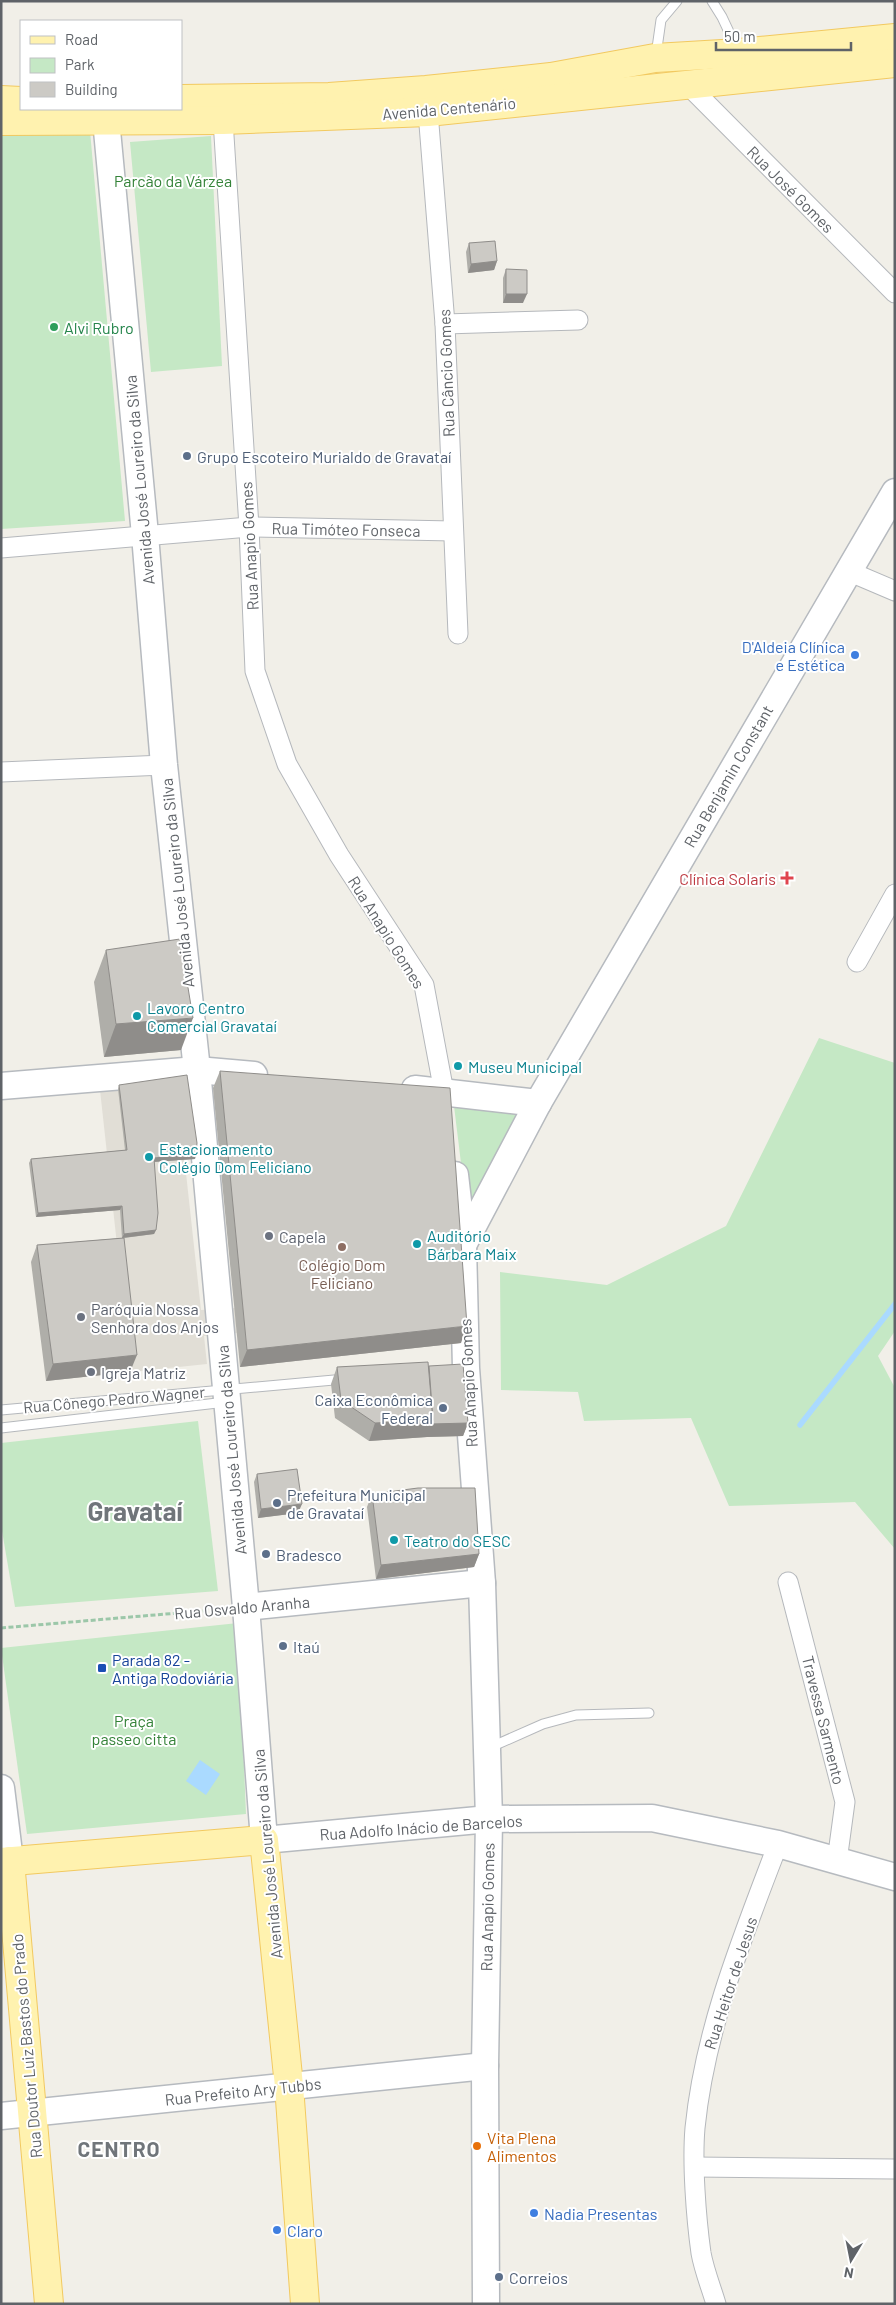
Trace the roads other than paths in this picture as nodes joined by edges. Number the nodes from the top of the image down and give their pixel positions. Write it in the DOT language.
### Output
graph roads {
  1 [pos="676,1"];
  2 [pos="712,1"];
  3 [pos="895,38"];
  4 [pos="739,53"];
  5 [pos="655,58"];
  6 [pos="895,63"];
  7 [pos="687,84"];
  8 [pos="1,100"];
  9 [pos="182,100"];
  10 [pos="20,101"];
  11 [pos="428,112"];
  12 [pos="105,114"];
  13 [pos="223,120"];
  14 [pos="1,121"];
  15 [pos="895,293"];
  16 [pos="578,320"];
  17 [pos="445,324"];
  18 [pos="895,492"];
  19 [pos="249,527"];
  20 [pos="452,531"];
  21 [pos="145,535"];
  22 [pos="1,548"];
  23 [pos="848,571"];
  24 [pos="895,591"];
  25 [pos="458,634"];
  26 [pos="164,766"];
  27 [pos="1,772"];
  28 [pos="894,895"];
  29 [pos="857,962"];
  30 [pos="197,1070"];
  31 [pos="276,1077"];
  32 [pos="1,1086"];
  33 [pos="395,1088"];
  34 [pos="444,1092"];
  35 [pos="538,1103"];
  36 [pos="448,1121"];
  37 [pos="452,1150"];
  38 [pos="463,1246"];
  39 [pos="350,1378"];
  40 [pos="226,1396"];
  41 [pos="1,1410"];
  42 [pos="1,1428"];
  43 [pos="788,1582"];
  44 [pos="482,1583"];
  45 [pos="246,1607"];
  46 [pos="649,1713"];
  47 [pos="487,1750"];
  48 [pos="1,1788"];
  49 [pos="488,1819"];
  50 [pos="264,1840"];
  51 [pos="778,1844"];
  52 [pos="837,1861"];
  53 [pos="6,1862"];
  54 [pos="895,1877"];
  55 [pos="485,2066"];
  56 [pos="290,2086"];
  57 [pos="31,2113"];
  58 [pos="1,2116"];
  59 [pos="694,2167"];
  60 [pos="895,2169"];
  61 [pos="49,2304"];
  62 [pos="304,2304"];
  63 [pos="486,2304"];
  64 [pos="716,2304"];
  1 -- 5 [label="lane"];
  2 -- 4 [label="lane"];
  3 -- 4 [label="main road, Avenida Centenário"];
  4 -- 5 [label="main road, Avenida Centenário"];
  4 -- 7 [label="main road"];
  5 -- 9 [label="main road, Avenida Centenário"];
  6 -- 7 [label="main road, Avenida Centenário"];
  7 -- 11 [label="main road, Avenida Centenário"];
  7 -- 15 [label="street, Rua José Gomes"];
  8 -- 10 [label="main road"];
  11 -- 13 [label="main road, Avenida Centenário"];
  11 -- 17 [label="street, Rua Câncio Gomes"];
  12 -- 13 [label="main road, Avenida Centenário"];
  12 -- 14 [label="main road, Avenida Centenário"];
  12 -- 21 [label="street, Avenida José Loureiro da Silva"];
  13 -- 19 [label="street, Rua Anapio Gomes"];
  16 -- 17 [label="street"];
  17 -- 20 [label="street, Rua Câncio Gomes"];
  18 -- 23 [label="street, Rua Benjamin Constant"];
  19 -- 20 [label="street, Rua Timóteo Fonseca"];
  19 -- 21 [label="street, Rua Timóteo Fonseca"];
  19 -- 34 [label="street, Rua Anapio Gomes"];
  20 -- 25 [label="street, Rua Câncio Gomes"];
  21 -- 22 [label="street, Rua Timóteo Fonseca"];
  21 -- 26 [label="street, Avenida José Loureiro da Silva"];
  23 -- 24 [label="street"];
  23 -- 35 [label="street, Rua Benjamin Constant"];
  26 -- 27 [label="street"];
  26 -- 30 [label="street, Avenida José Loureiro da Silva"];
  28 -- 29 [label="street"];
  30 -- 31 [label="street"];
  30 -- 32 [label="street"];
  30 -- 40 [label="street, Avenida José Loureiro da Silva"];
  33 -- 34 [label="street"];
  34 -- 35 [label="street"];
  34 -- 36 [label="street, Rua Anapio Gomes"];
  35 -- 38 [label="street, Rua Benjamin Constant"];
  37 -- 38 [label="street, Rua Anapio Gomes"];
  38 -- 44 [label="street, Rua Anapio Gomes"];
  39 -- 40 [label="lane, Rua Cônego Pedro Wagner"];
  40 -- 41 [label="lane, Rua Cônego Pedro Wagner"];
  40 -- 42 [label="lane, Rua Cônego Pedro Wagner"];
  40 -- 45 [label="street, Avenida José Loureiro da Silva"];
  43 -- 52 [label="street, Travessa Sarmento"];
  44 -- 45 [label="street, Rua Osvaldo Aranha"];
  44 -- 47 [label="street, Rua Anapio Gomes"];
  45 -- 50 [label="street, Avenida José Loureiro da Silva"];
  46 -- 47 [label="lane"];
  47 -- 49 [label="street, Rua Anapio Gomes"];
  48 -- 53 [label="street, Rua Doutor Luiz Bastos do Prado"];
  49 -- 50 [label="street, Rua Adolfo Inácio de Barcelos"];
  49 -- 51 [label="street, Rua Adolfo Inácio de Barcelos"];
  49 -- 55 [label="street, Rua Anapio Gomes"];
  50 -- 53 [label="main road, Rua Adolfo Inácio de Barcelos"];
  50 -- 56 [label="main road, Avenida José Loureiro da Silva"];
  51 -- 52 [label="street, Rua Adolfo Inácio de Barcelos"];
  51 -- 59 [label="street, Rua Heitor de Jesus"];
  52 -- 54 [label="street, Rua Adolfo Inácio de Barcelos"];
  53 -- 57 [label="main road, Rua Doutor Luiz Bastos do Prado"];
  55 -- 56 [label="street, Rua Prefeito Ary Tubbs"];
  55 -- 63 [label="street, Rua Anapio Gomes"];
  56 -- 57 [label="street, Rua Prefeito Ary Tubbs"];
  56 -- 62 [label="main road, Avenida José Loureiro da Silva"];
  57 -- 58 [label="street, Rua Prefeito Ary Tubbs"];
  57 -- 61 [label="main road, Rua Doutor Luiz Bastos do Prado"];
  59 -- 60 [label="street"];
  59 -- 64 [label="street, Rua Heitor de Jesus"];
}
